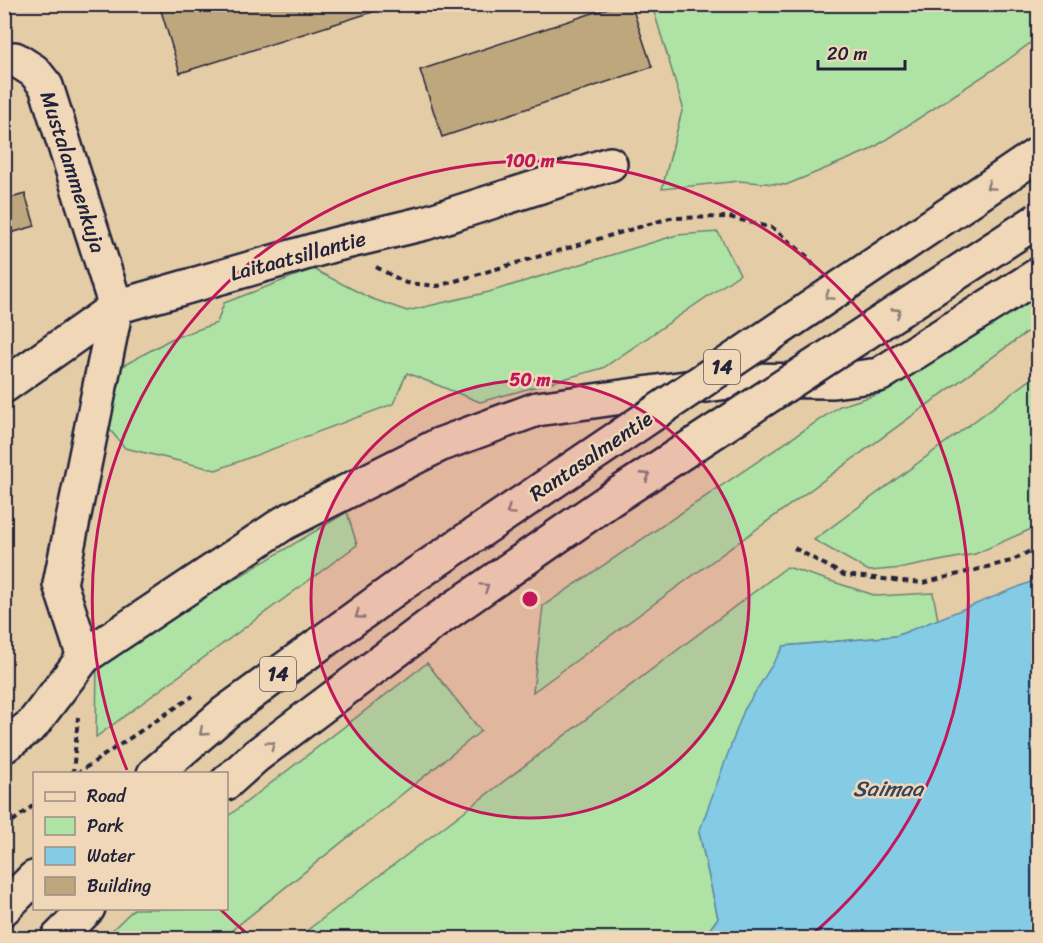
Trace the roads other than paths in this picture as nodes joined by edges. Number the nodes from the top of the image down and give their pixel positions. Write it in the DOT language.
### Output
graph roads {
  1 [pos="4,62"];
  2 [pos="1038,154"];
  3 [pos="610,164"];
  4 [pos="1038,220"];
  5 [pos="1038,274"];
  6 [pos="116,307"];
  7 [pos="4,386"];
  8 [pos="84,657"];
  9 [pos="4,746"];
  10 [pos="156,772"];
  11 [pos="228,781"];
  12 [pos="33,879"];
  13 [pos="4,908"];
  14 [pos="87,910"];
  15 [pos="58,939"];
  1 -- 6 [label="main road, Mustalammenkuja"];
  2 -- 10 [label="main road, Rantasalmentie / 14, one-way, bridge"];
  3 -- 6 [label="main road, Laitaatsillantie"];
  11 -- 4 [label="main road, 14, one-way, bridge"];
  5 -- 8 [label="main road"];
  6 -- 7 [label="main road, Laitaatsillantie"];
  6 -- 8 [label="main road"];
  8 -- 9 [label="main road"];
  12 -- 13 [label="main road"];
  14 -- 15 [label="main road"];
}
